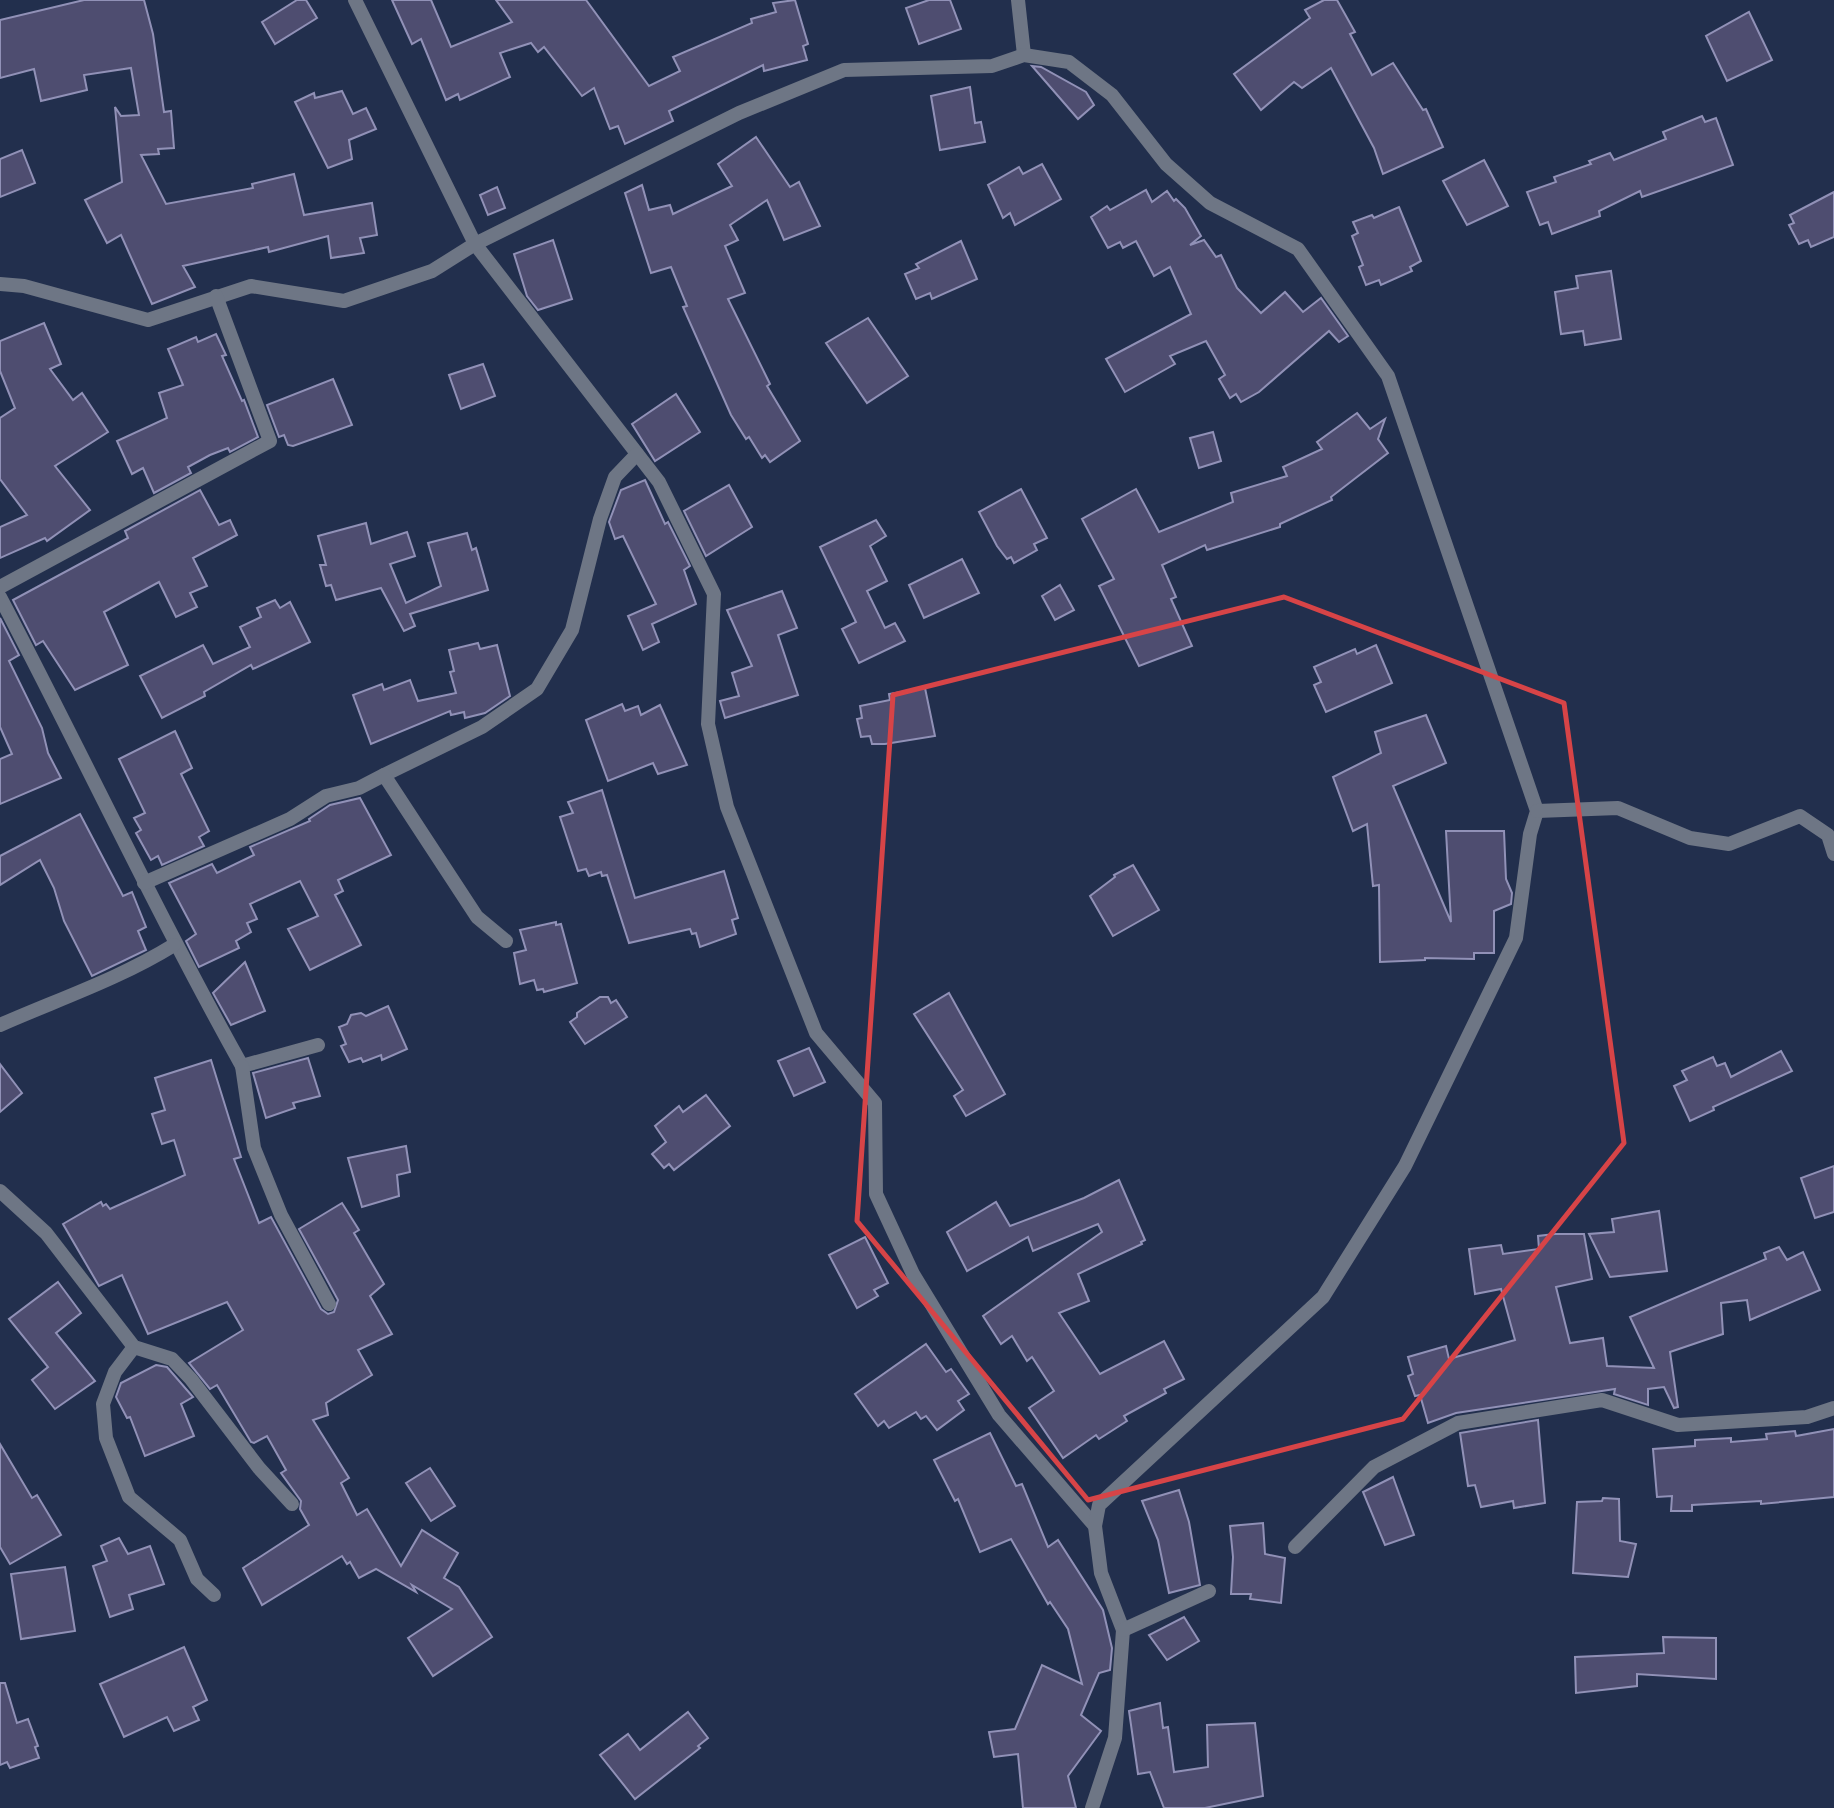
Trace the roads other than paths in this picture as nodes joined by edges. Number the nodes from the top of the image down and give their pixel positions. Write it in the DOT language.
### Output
graph roads {
  1 [pos="355,0"];
  2 [pos="1018,0"];
  3 [pos="1024,55"];
  4 [pos="475,244"];
  5 [pos="0,284"];
  6 [pos="216,296"];
  7 [pos="637,454"];
  8 [pos="0,587"];
  9 [pos="0,597"];
  10 [pos="384,775"];
  11 [pos="1537,811"];
  12 [pos="1834,854"];
  13 [pos="144,883"];
  14 [pos="506,941"];
  15 [pos="174,945"];
  16 [pos="0,1025"];
  17 [pos="318,1045"];
  18 [pos="242,1066"];
  19 [pos="0,1191"];
  20 [pos="329,1304"];
  21 [pos="134,1347"];
  22 [pos="1834,1408"];
  23 [pos="292,1504"];
  24 [pos="1095,1526"];
  25 [pos="1295,1547"];
  26 [pos="1209,1591"];
  27 [pos="214,1595"];
  28 [pos="1123,1630"];
  29 [pos="1092,1808"];
  1 -- 4 [label="street"];
  2 -- 3 [label="street"];
  3 -- 4 [label="street"];
  3 -- 11 [label="street"];
  4 -- 6 [label="street"];
  4 -- 7 [label="street"];
  5 -- 6 [label="street"];
  6 -- 8 [label="street"];
  7 -- 10 [label="street"];
  7 -- 24 [label="street"];
  9 -- 13 [label="street"];
  10 -- 13 [label="street"];
  10 -- 14 [label="street"];
  11 -- 12 [label="street"];
  11 -- 24 [label="street"];
  13 -- 15 [label="street"];
  15 -- 16 [label="street"];
  15 -- 18 [label="street"];
  17 -- 18 [label="street"];
  18 -- 20 [label="street"];
  19 -- 21 [label="street"];
  21 -- 23 [label="street"];
  21 -- 27 [label="street"];
  22 -- 25 [label="street"];
  24 -- 28 [label="street"];
  26 -- 28 [label="street"];
  28 -- 29 [label="street"];
}
